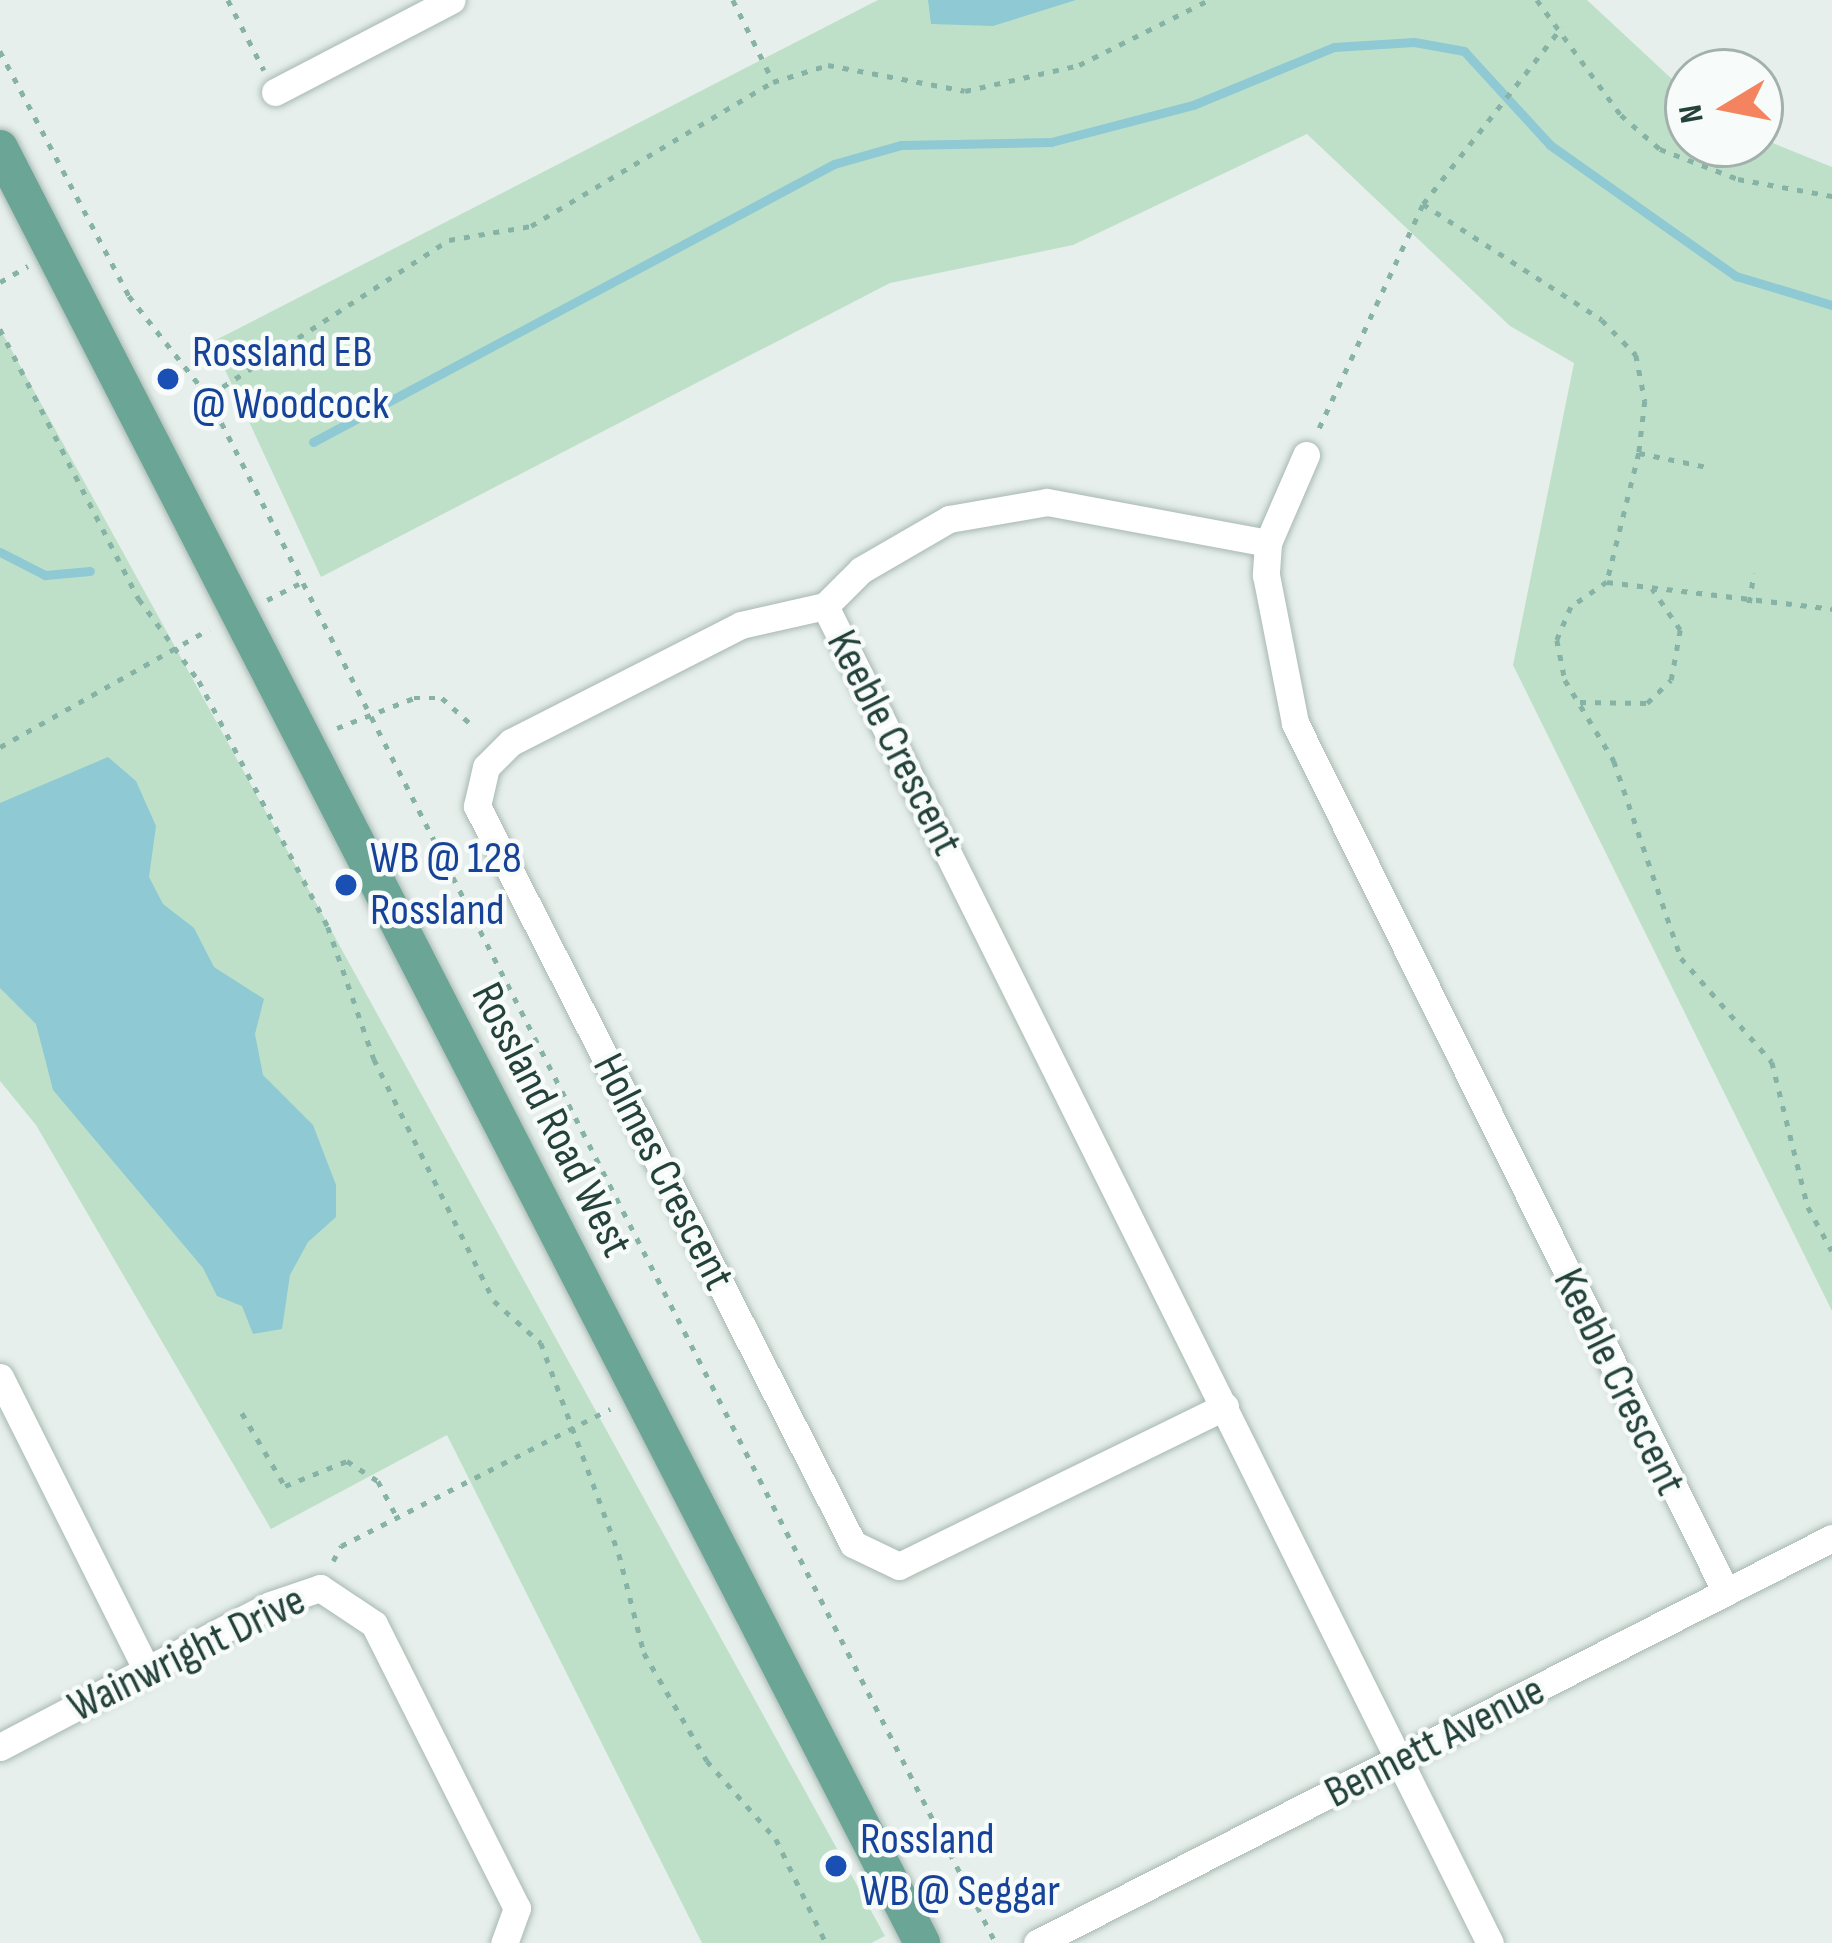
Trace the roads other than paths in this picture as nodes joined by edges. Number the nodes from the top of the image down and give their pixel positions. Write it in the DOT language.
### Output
graph roads {
  1 [pos="452,0"];
  2 [pos="275,92"];
  3 [pos="0,148"];
  4 [pos="1306,455"];
  5 [pos="1268,543"];
  6 [pos="825,606"];
  7 [pos="0,1377"];
  8 [pos="1225,1406"];
  9 [pos="1832,1538"];
  10 [pos="1726,1592"];
  11 [pos="147,1670"];
  12 [pos="0,1747"];
  13 [pos="1400,1760"];
  14 [pos="504,1943"];
  15 [pos="922,1943"];
  16 [pos="1037,1943"];
  17 [pos="1490,1943"];
  1 -- 2 [label="street"];
  3 -- 15 [label="main road, Rossland Road West"];
  4 -- 5 [label="street"];
  5 -- 6 [label="street, Keeble Crescent"];
  5 -- 10 [label="street, Keeble Crescent"];
  6 -- 8 [label="street, Keeble Crescent"];
  6 -- 8 [label="street, Holmes Crescent"];
  7 -- 11 [label="street"];
  8 -- 13 [label="street, Keeble Crescent"];
  9 -- 10 [label="street, Bennett Avenue"];
  10 -- 13 [label="street, Bennett Avenue"];
  11 -- 12 [label="street, Wainwright Drive"];
  11 -- 14 [label="street, Wainwright Drive"];
  13 -- 16 [label="street, Bennett Avenue"];
  13 -- 17 [label="street, Keeble Crescent"];
}
